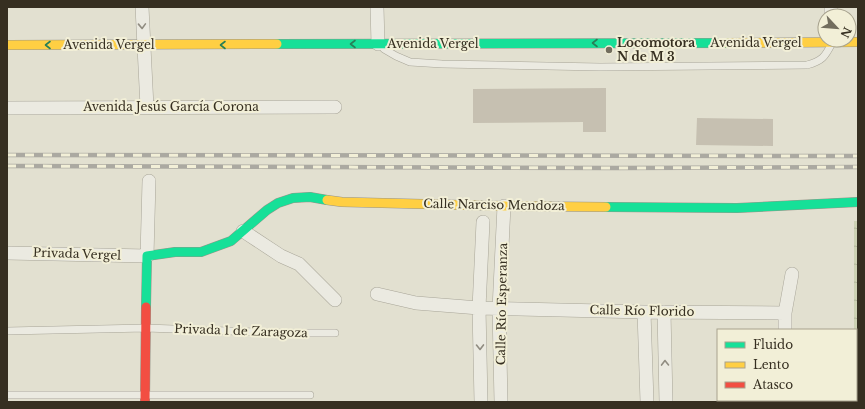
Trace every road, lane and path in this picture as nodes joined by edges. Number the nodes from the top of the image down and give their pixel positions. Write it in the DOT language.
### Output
graph roads {
  1 [pos="142,7"];
  2 [pos="377,7"];
  3 [pos="817,41"];
  4 [pos="378,44"];
  5 [pos="7,45"];
  6 [pos="143,45"];
  7 [pos="828,48"];
  8 [pos="147,107"];
  9 [pos="335,107"];
  10 [pos="7,108"];
  11 [pos="149,181"];
  12 [pos="858,202"];
  13 [pos="504,206"];
  14 [pos="483,222"];
  15 [pos="243,232"];
  16 [pos="7,252"];
  17 [pos="147,256"];
  18 [pos="792,274"];
  19 [pos="377,294"];
  20 [pos="335,300"];
  21 [pos="479,308"];
  22 [pos="499,309"];
  23 [pos="644,312"];
  24 [pos="664,312"];
  25 [pos="785,312"];
  26 [pos="146,328"];
  27 [pos="785,329"];
  28 [pos="7,330"];
  29 [pos="335,333"];
  30 [pos="7,395"];
  31 [pos="310,395"];
  32 [pos="145,398"];
  33 [pos="481,402"];
  34 [pos="501,402"];
  35 [pos="647,402"];
  36 [pos="666,402"];
  1 -- 6 [label="street, one-way"];
  2 -- 4 [label="street"];
  3 -- 4 [label="street, Avenida Vergel, one-way"];
  4 -- 6 [label="street, Avenida Vergel, one-way"];
  4 -- 7 [label="lane"];
  6 -- 5 [label="street, Avenida Vergel, one-way"];
  6 -- 8 [label="street"];
  8 -- 9 [label="street, Avenida Jesús García Corona"];
  8 -- 10 [label="street, Avenida Jesús García Corona"];
  11 -- 17 [label="street"];
  12 -- 13 [label="street, Calle Narciso Mendoza"];
  13 -- 15 [label="street, Calle Narciso Mendoza"];
  13 -- 22 [label="street, Calle Río Esperanza"];
  14 -- 21 [label="street, Calle Río Esperanza"];
  15 -- 17 [label="street, Calle Narciso Mendoza"];
  15 -- 20 [label="street"];
  16 -- 17 [label="street, Privada Vergel"];
  17 -- 26 [label="street"];
  18 -- 25 [label="street"];
  19 -- 21 [label="street, Calle Río Florido"];
  21 -- 22 [label="street, Calle Río Florido"];
  21 -- 33 [label="street, Calle Río Esperanza, one-way"];
  22 -- 23 [label="street, Calle Río Florido"];
  22 -- 34 [label="street, Calle Río Esperanza"];
  23 -- 24 [label="street, Calle Río Florido"];
  23 -- 35 [label="street"];
  24 -- 25 [label="street, Calle Río Florido"];
  36 -- 24 [label="street, one-way"];
  25 -- 27 [label="street"];
  26 -- 28 [label="lane, Privada 1 de Zaragoza"];
  26 -- 29 [label="lane, Privada 1 de Zaragoza"];
  26 -- 32 [label="street"];
  30 -- 32 [label="lane"];
  31 -- 32 [label="lane"];
}
